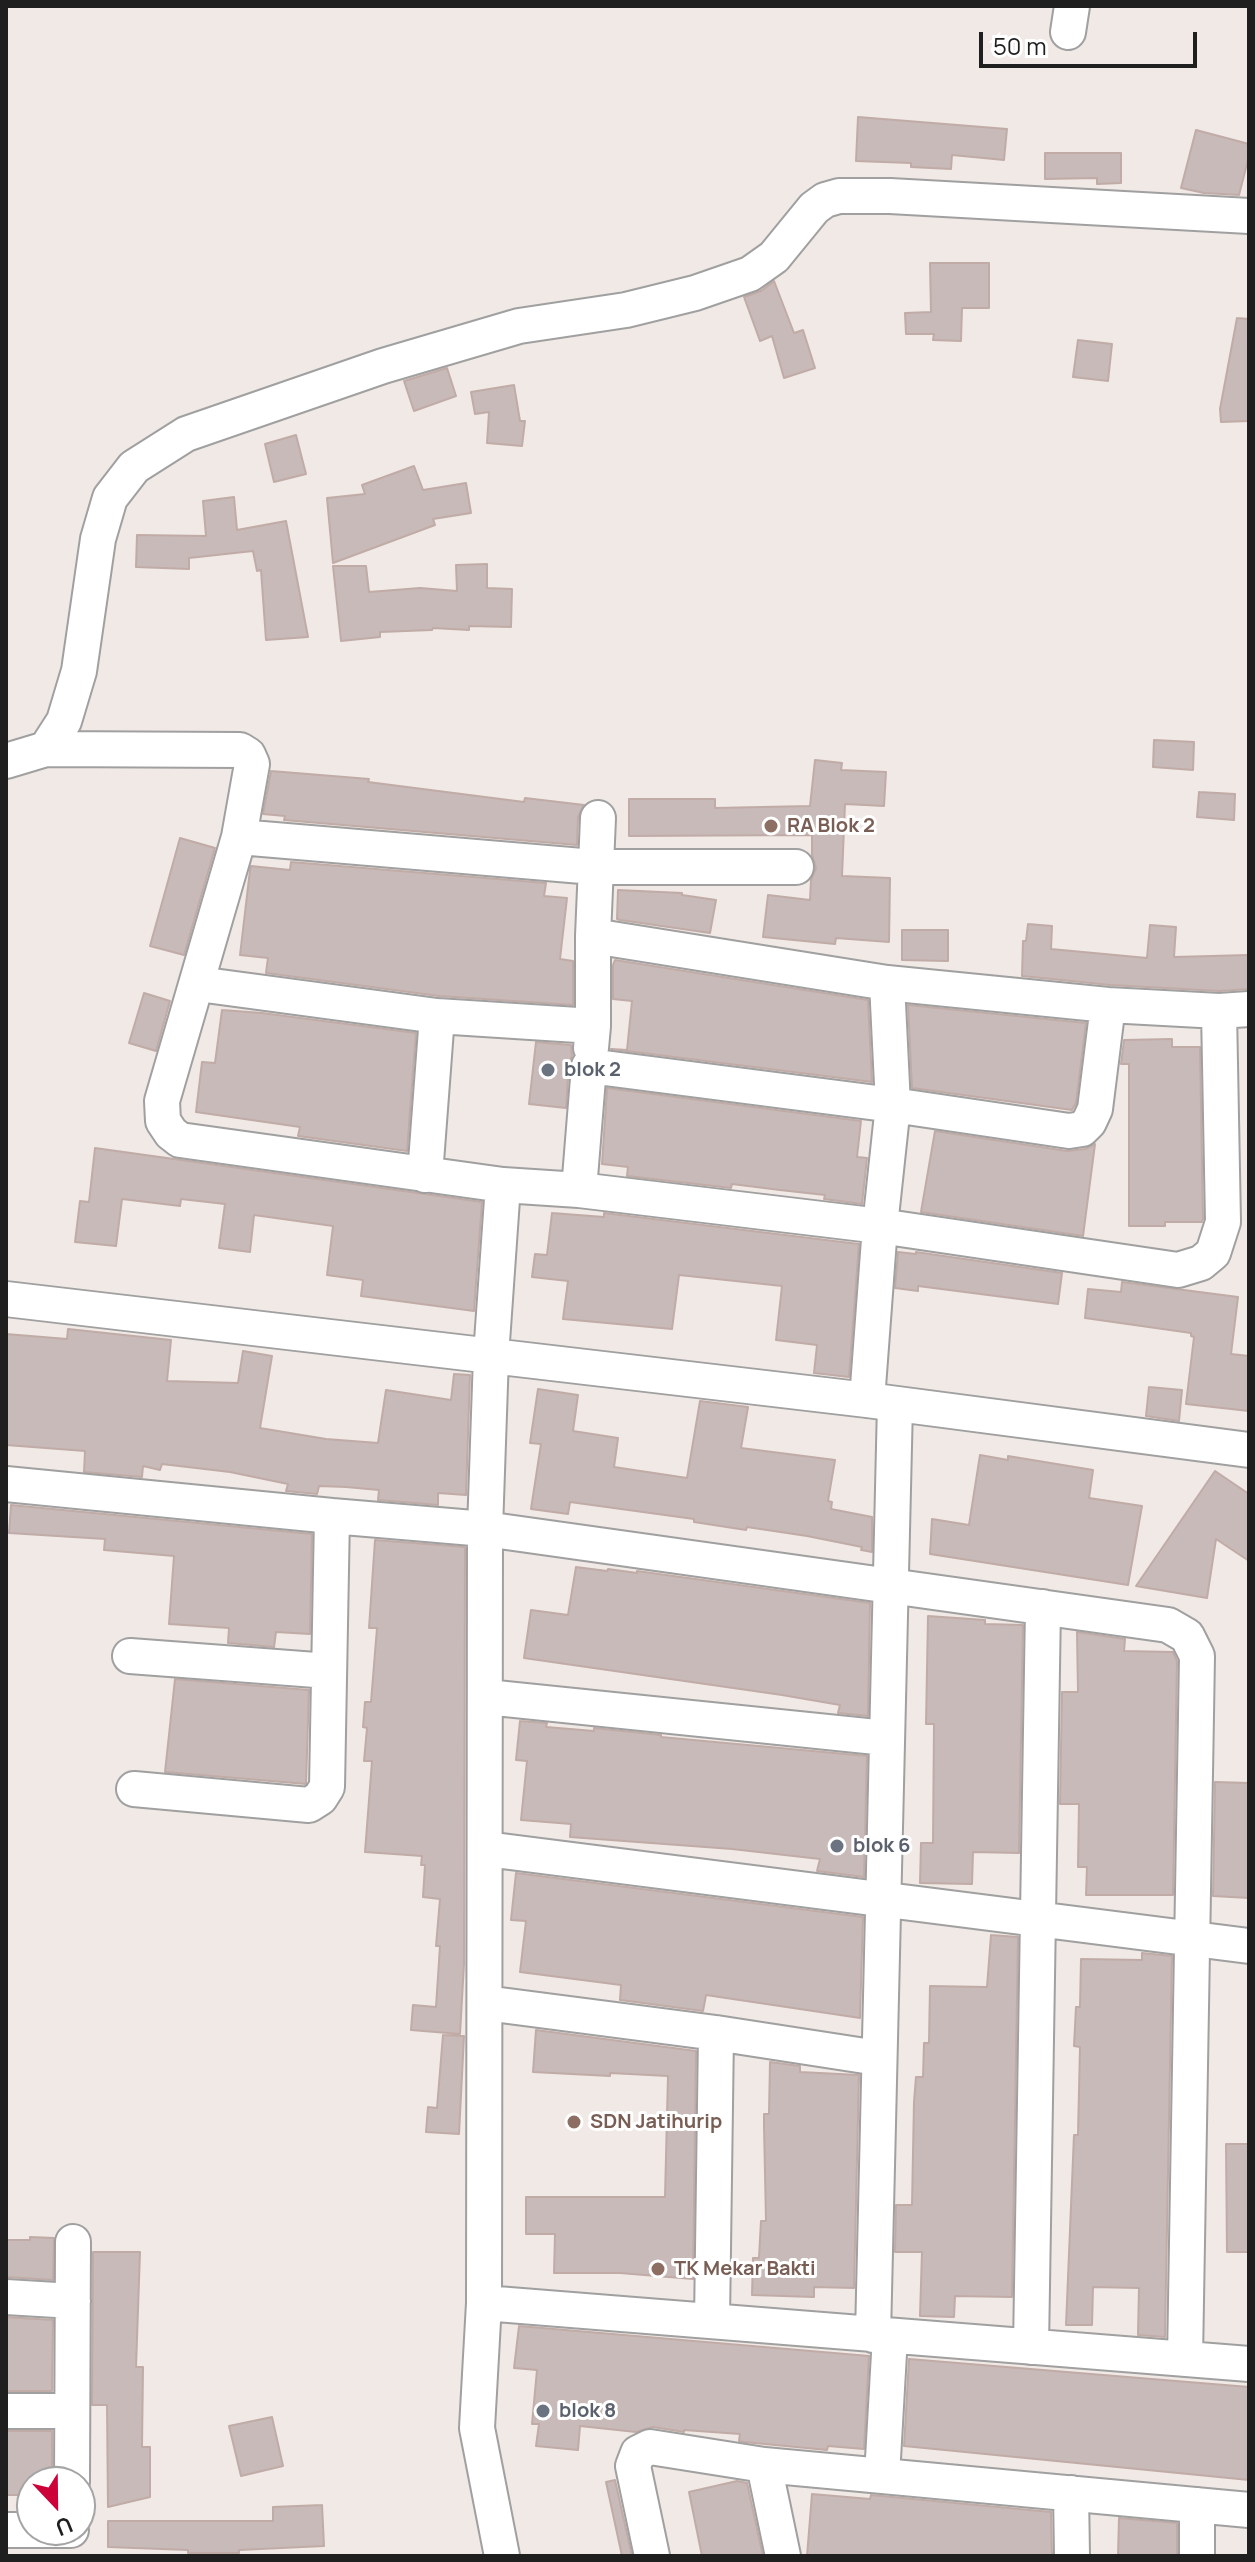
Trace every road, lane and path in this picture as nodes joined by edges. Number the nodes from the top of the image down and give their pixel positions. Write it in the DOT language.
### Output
graph roads {
  1 [pos="1249,216"];
  2 [pos="46,749"];
  3 [pos="6,761"];
  4 [pos="598,818"];
  5 [pos="239,837"];
  6 [pos="594,867"];
  7 [pos="796,867"];
  8 [pos="593,936"];
  9 [pos="887,983"];
  10 [pos="198,984"];
  11 [pos="1108,1005"];
  12 [pos="1234,1010"];
  13 [pos="437,1016"];
  14 [pos="593,1026"];
  15 [pos="589,1066"];
  16 [pos="893,1105"];
  17 [pos="425,1175"];
  18 [pos="503,1185"];
  19 [pos="579,1190"];
  20 [pos="880,1226"];
  21 [pos="6,1299"];
  22 [pos="491,1356"];
  23 [pos="881,1402"];
  24 [pos="1249,1450"];
  25 [pos="6,1484"];
  26 [pos="332,1516"];
  27 [pos="485,1529"];
  28 [pos="890,1586"];
  29 [pos="1043,1607"];
  30 [pos="130,1656"];
  31 [pos="329,1671"];
  32 [pos="486,1697"];
  33 [pos="886,1738"];
  34 [pos="134,1789"];
  35 [pos="486,1849"];
  36 [pos="882,1899"];
  37 [pos="1037,1919"];
  38 [pos="1192,1938"];
  39 [pos="1249,1946"];
  40 [pos="485,2003"];
  41 [pos="716,2033"];
  42 [pos="878,2058"];
  43 [pos="73,2242"];
  44 [pos="6,2297"];
  45 [pos="73,2301"];
  46 [pos="484,2303"];
  47 [pos="712,2321"];
  48 [pos="882,2336"];
  49 [pos="1031,2347"];
  50 [pos="1185,2359"];
  51 [pos="1249,2364"];
  52 [pos="6,2411"];
  53 [pos="72,2411"];
  54 [pos="764,2465"];
  55 [pos="72,2466"];
  56 [pos="882,2476"];
  57 [pos="1071,2493"];
  58 [pos="1197,2505"];
  59 [pos="1249,2510"];
  60 [pos="502,2556"];
  61 [pos="652,2556"];
  62 [pos="783,2556"];
  63 [pos="1072,2556"];
  64 [pos="1197,2556"];
  1 -- 2 [label="street"];
  2 -- 3 [label="street"];
  2 -- 5 [label="street"];
  4 -- 6 [label="street"];
  5 -- 6 [label="street"];
  5 -- 10 [label="street"];
  6 -- 7 [label="street"];
  6 -- 8 [label="street"];
  8 -- 9 [label="street"];
  8 -- 14 [label="street"];
  9 -- 11 [label="street"];
  9 -- 16 [label="street"];
  10 -- 13 [label="street"];
  10 -- 17 [label="street"];
  11 -- 12 [label="street"];
  11 -- 16 [label="street"];
  12 -- 20 [label="street"];
  13 -- 14 [label="street"];
  13 -- 17 [label="street"];
  14 -- 15 [label="street"];
  15 -- 16 [label="street"];
  15 -- 19 [label="street"];
  16 -- 20 [label="street"];
  17 -- 18 [label="street"];
  18 -- 19 [label="street"];
  18 -- 22 [label="street"];
  19 -- 20 [label="street"];
  20 -- 23 [label="street"];
  21 -- 22 [label="street"];
  22 -- 23 [label="street"];
  22 -- 27 [label="street"];
  23 -- 24 [label="street"];
  23 -- 28 [label="street"];
  25 -- 26 [label="street"];
  26 -- 27 [label="street"];
  26 -- 31 [label="street"];
  27 -- 28 [label="street"];
  27 -- 32 [label="street"];
  28 -- 29 [label="street"];
  28 -- 33 [label="street"];
  29 -- 37 [label="street"];
  29 -- 38 [label="street"];
  30 -- 31 [label="street"];
  31 -- 34 [label="street"];
  32 -- 33 [label="street"];
  32 -- 35 [label="street"];
  33 -- 36 [label="street"];
  35 -- 36 [label="street"];
  35 -- 40 [label="street"];
  36 -- 37 [label="street"];
  36 -- 42 [label="street"];
  37 -- 38 [label="street"];
  37 -- 49 [label="street"];
  38 -- 39 [label="street"];
  38 -- 50 [label="street"];
  40 -- 41 [label="street"];
  40 -- 46 [label="street"];
  41 -- 42 [label="street"];
  41 -- 47 [label="street"];
  42 -- 48 [label="street"];
  43 -- 45 [label="street"];
  44 -- 45 [label="street"];
  45 -- 53 [label="street"];
  46 -- 47 [label="street"];
  46 -- 60 [label="street"];
  47 -- 48 [label="street"];
  48 -- 49 [label="street"];
  48 -- 56 [label="street"];
  49 -- 50 [label="street"];
  50 -- 51 [label="street"];
  52 -- 53 [label="street"];
  53 -- 55 [label="street"];
  54 -- 56 [label="street"];
  54 -- 61 [label="street"];
  54 -- 62 [label="street"];
  56 -- 57 [label="street"];
  57 -- 58 [label="street"];
  57 -- 63 [label="street"];
  58 -- 59 [label="street"];
  58 -- 64 [label="street"];
}
